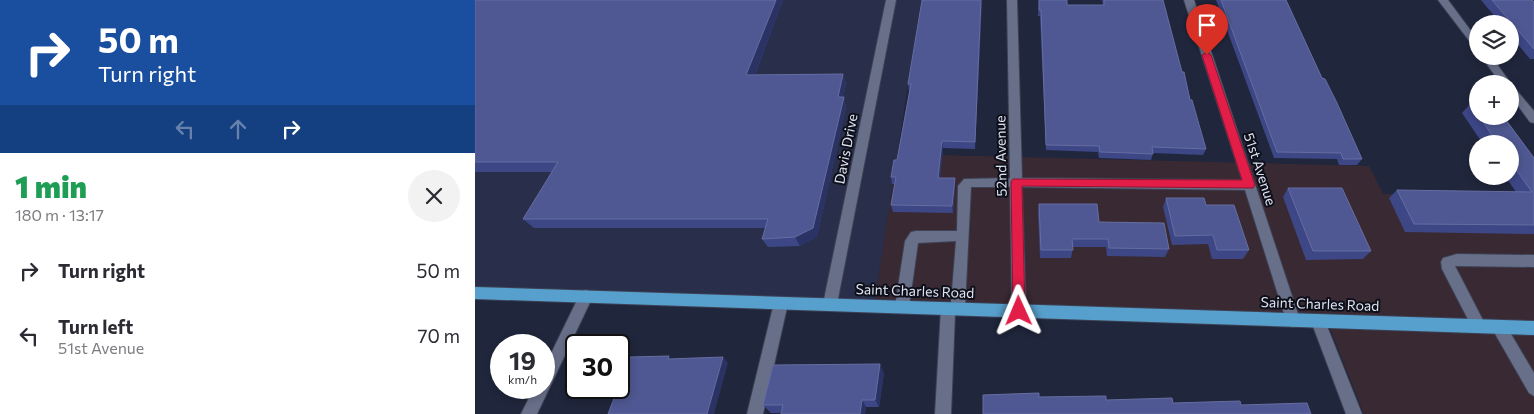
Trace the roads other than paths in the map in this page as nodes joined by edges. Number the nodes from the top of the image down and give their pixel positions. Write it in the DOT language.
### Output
graph roads {
  1 [pos="891,0"];
  2 [pos="1012,0"];
  3 [pos="1189,0"];
  4 [pos="1443,0"];
  5 [pos="1469,34"];
  6 [pos="1519,100"];
  7 [pos="1534,120"];
  8 [pos="1017,182"];
  9 [pos="1249,185"];
  10 [pos="963,236"];
  11 [pos="1534,261"];
  12 [pos="475,292"];
  13 [pos="586,296"];
  14 [pos="781,303"];
  15 [pos="830,304"];
  16 [pos="902,307"];
  17 [pos="953,308"];
  18 [pos="1019,311"];
  19 [pos="1293,320"];
  20 [pos="1318,321"];
  21 [pos="1479,326"];
  22 [pos="1499,327"];
  23 [pos="1534,328"];
  24 [pos="555,361"];
  25 [pos="1534,388"];
  26 [pos="536,399"];
  27 [pos="529,414"];
  28 [pos="755,414"];
  29 [pos="943,414"];
  30 [pos="1354,414"];
  1 -- 15 [label="street, Davis Drive"];
  2 -- 8 [label="street, 52nd Avenue"];
  3 -- 9 [label="street, 51st Avenue"];
  4 -- 5 [label="street"];
  6 -- 7 [label="street"];
  8 -- 9 [label="street"];
  8 -- 10 [label="street"];
  8 -- 18 [label="street, 52nd Avenue"];
  9 -- 19 [label="street, 51st Avenue"];
  10 -- 16 [label="street"];
  10 -- 17 [label="street"];
  11 -- 21 [label="street"];
  12 -- 13 [label="main road, Saint Charles Road"];
  13 -- 14 [label="main road, Saint Charles Road"];
  13 -- 24 [label="street"];
  14 -- 15 [label="main road, Saint Charles Road"];
  14 -- 28 [label="street"];
  15 -- 16 [label="main road, Saint Charles Road"];
  16 -- 17 [label="main road, Saint Charles Road"];
  17 -- 18 [label="main road, Saint Charles Road"];
  17 -- 29 [label="street"];
  18 -- 19 [label="main road, Saint Charles Road"];
  19 -- 20 [label="main road, Saint Charles Road"];
  20 -- 21 [label="main road, Saint Charles Road"];
  20 -- 30 [label="street"];
  21 -- 22 [label="main road, Saint Charles Road"];
  22 -- 23 [label="main road, Saint Charles Road"];
  22 -- 25 [label="street"];
  26 -- 27 [label="street"];
}
